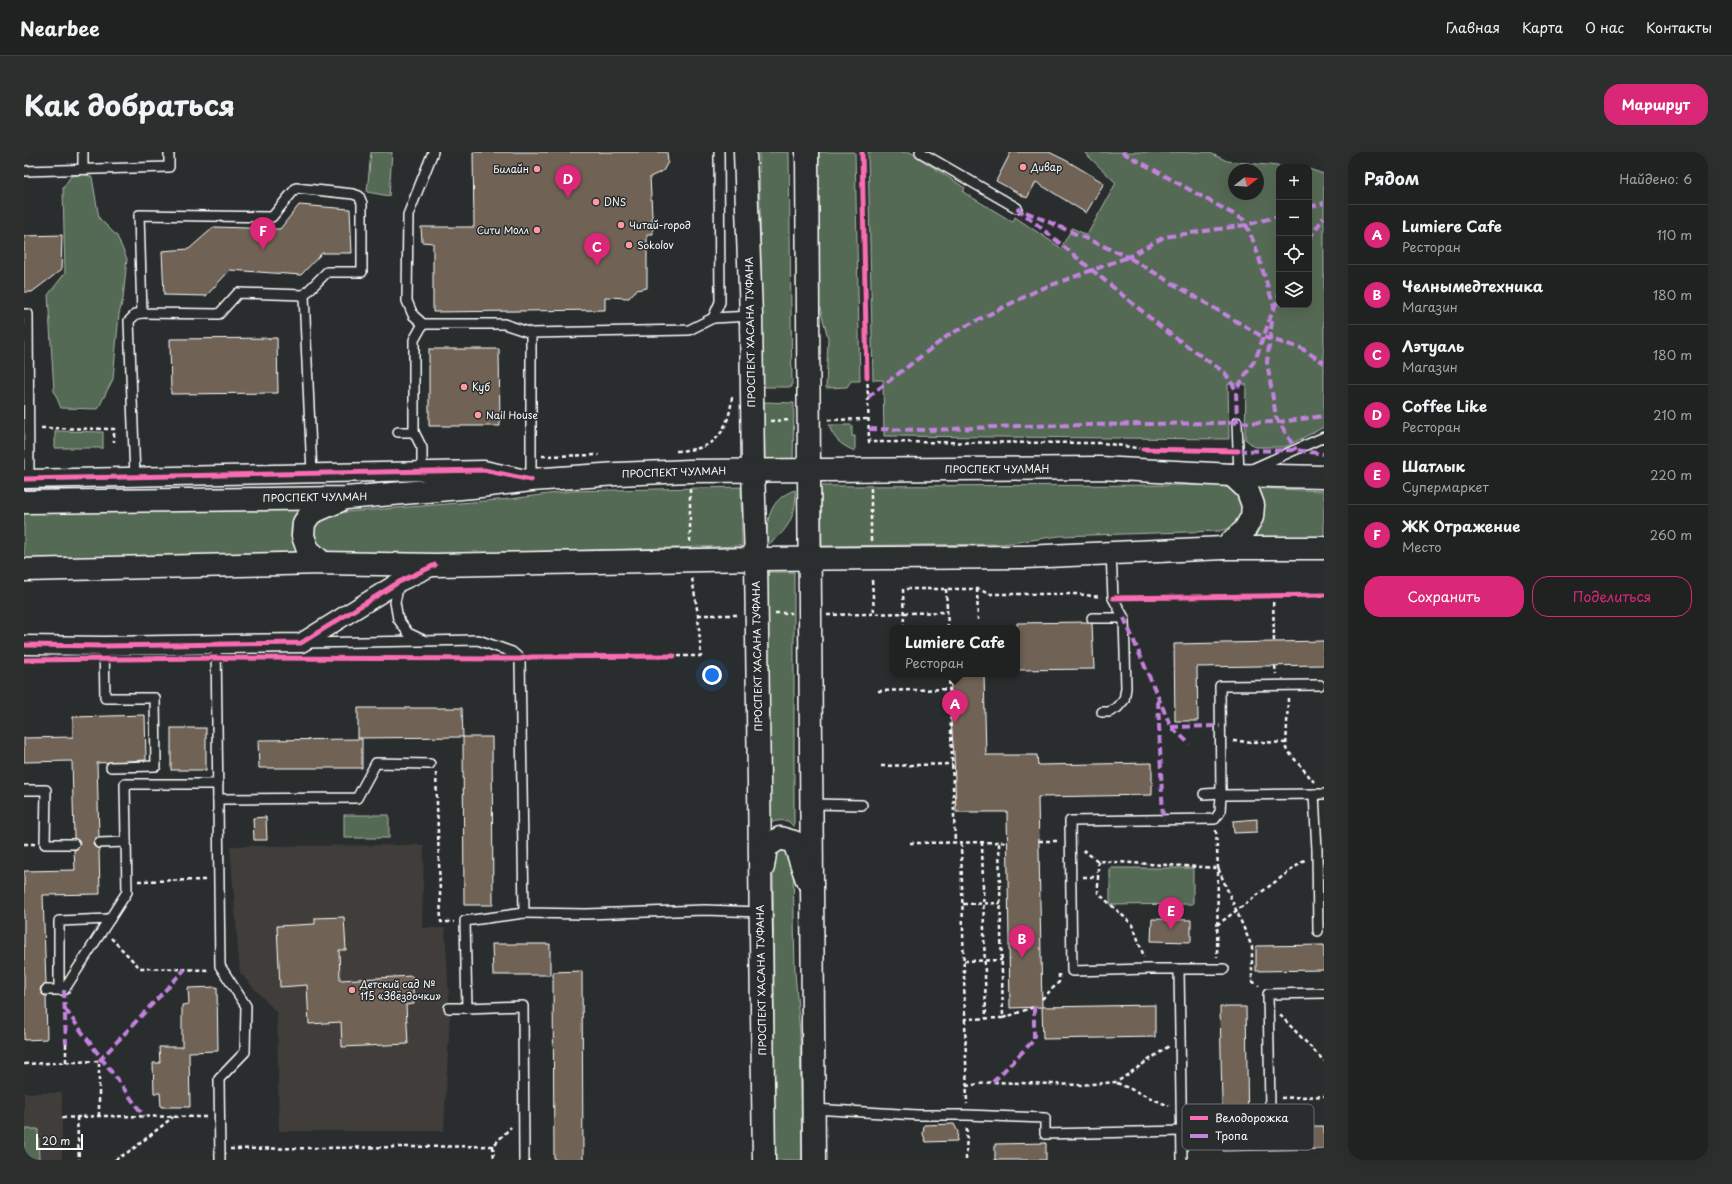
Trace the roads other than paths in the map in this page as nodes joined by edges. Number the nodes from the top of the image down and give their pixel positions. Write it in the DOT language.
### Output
graph roads {
  1 [pos="83,152"];
  2 [pos="169,152"];
  3 [pos="433,152"];
  4 [pos="719,152"];
  5 [pos="745,152"];
  6 [pos="807,152"];
  7 [pos="920,152"];
  8 [pos="83,169"];
  9 [pos="24,171"];
  10 [pos="1017,208"];
  11 [pos="304,295"];
  12 [pos="142,313"];
  13 [pos="24,314"];
  14 [pos="751,316"];
  15 [pos="713,318"];
  16 [pos="423,324"];
  17 [pos="531,333"];
  18 [pos="1237,422"];
  19 [pos="27,431"];
  20 [pos="398,432"];
  21 [pos="414,432"];
  22 [pos="1324,437"];
  23 [pos="753,470"];
  24 [pos="809,470"];
  25 [pos="422,472"];
  26 [pos="312,473"];
  27 [pos="1236,475"];
  28 [pos="135,477"];
  29 [pos="1324,477"];
  30 [pos="27,479"];
  31 [pos="531,480"];
  32 [pos="346,498"];
  33 [pos="24,502"];
  34 [pos="1224,548"];
  35 [pos="1324,548"];
  36 [pos="1111,552"];
  37 [pos="756,559"];
  38 [pos="810,559"];
  39 [pos="323,563"];
  40 [pos="435,565"];
  41 [pos="24,570"];
  42 [pos="399,582"];
  43 [pos="1092,618"];
  44 [pos="1124,618"];
  45 [pos="426,641"];
  46 [pos="216,644"];
  47 [pos="24,645"];
  48 [pos="104,646"];
  49 [pos="303,651"];
  50 [pos="1320,685"];
  51 [pos="1102,712"];
  52 [pos="430,764"];
  53 [pos="111,766"];
  54 [pos="218,784"];
  55 [pos="24,790"];
  56 [pos="1204,794"];
  57 [pos="1221,794"];
  58 [pos="1314,794"];
  59 [pos="1324,794"];
  60 [pos="218,799"];
  61 [pos="812,804"];
  62 [pos="862,805"];
  63 [pos="126,842"];
  64 [pos="99,843"];
  65 [pos="74,844"];
  66 [pos="813,896"];
  67 [pos="759,904"];
  68 [pos="524,913"];
  69 [pos="110,919"];
  70 [pos="1318,931"];
  71 [pos="1224,969"];
  72 [pos="1178,970"];
  73 [pos="46,990"];
  74 [pos="59,990"];
  75 [pos="1324,993"];
  76 [pos="449,1008"];
  77 [pos="467,1008"];
  78 [pos="1270,1103"];
  79 [pos="813,1109"];
  80 [pos="1182,1131"];
  81 [pos="220,1160"];
  82 [pos="524,1160"];
  83 [pos="764,1160"];
  84 [pos="814,1160"];
  85 [pos="1182,1160"];
  1 -- 8 [label="lane"];
  2 -- 8 [label="lane"];
  3 -- 16 [label="lane"];
  4 -- 15 [label="lane"];
  5 -- 14 [label="main road, ПРОСПЕКТ ХАСАНА ТУФАНА"];
  6 -- 24 [label="main road"];
  7 -- 10 [label="lane"];
  8 -- 9 [label="lane"];
  11 -- 12 [label="lane"];
  11 -- 12 [label="lane"];
  11 -- 26 [label="lane"];
  12 -- 28 [label="lane"];
  13 -- 19 [label="lane"];
  14 -- 15 [label="lane"];
  14 -- 23 [label="main road, ПРОСПЕКТ ХАСАНА ТУФАНА"];
  15 -- 17 [label="lane"];
  16 -- 17 [label="lane"];
  16 -- 21 [label="lane"];
  17 -- 31 [label="lane"];
  18 -- 27 [label="lane"];
  19 -- 30 [label="lane"];
  20 -- 21 [label="lane"];
  21 -- 25 [label="lane"];
  22 -- 27 [label="lane"];
  23 -- 24 [label="main road, ПРОСПЕКТ ЧУЛМАН"];
  23 -- 31 [label="main road, ПРОСПЕКТ ЧУЛМАН"];
  23 -- 37 [label="main road, ПРОСПЕКТ ХАСАНА ТУФАНА"];
  24 -- 27 [label="main road, ПРОСПЕКТ ЧУЛМАН"];
  24 -- 38 [label="main road"];
  25 -- 26 [label="street"];
  25 -- 31 [label="street"];
  26 -- 28 [label="street"];
  27 -- 29 [label="main road, ПРОСПЕКТ ЧУЛМАН"];
  27 -- 34 [label="main road"];
  28 -- 30 [label="street"];
  31 -- 32 [label="main road, ПРОСПЕКТ ЧУЛМАН"];
  32 -- 33 [label="main road, ПРОСПЕКТ ЧУЛМАН"];
  32 -- 39 [label="main road"];
  34 -- 35 [label="main road"];
  34 -- 36 [label="main road"];
  36 -- 38 [label="main road"];
  36 -- 44 [label="lane"];
  37 -- 38 [label="main road"];
  37 -- 40 [label="main road"];
  37 -- 67 [label="main road, ПРОСПЕКТ ХАСАНА ТУФАНА"];
  38 -- 61 [label="main road"];
  39 -- 40 [label="main road"];
  39 -- 41 [label="main road"];
  40 -- 42 [label="street"];
  42 -- 45 [label="lane"];
  42 -- 49 [label="street"];
  43 -- 44 [label="lane"];
  44 -- 51 [label="lane"];
  45 -- 49 [label="lane"];
  45 -- 68 [label="lane"];
  46 -- 48 [label="street"];
  46 -- 49 [label="street"];
  46 -- 54 [label="lane"];
  47 -- 48 [label="street"];
  48 -- 53 [label="lane"];
  50 -- 57 [label="lane"];
  52 -- 60 [label="lane"];
  54 -- 60 [label="lane"];
  54 -- 63 [label="lane"];
  55 -- 65 [label="lane"];
  56 -- 57 [label="lane"];
  57 -- 58 [label="lane"];
  57 -- 72 [label="lane"];
  58 -- 59 [label="lane"];
  58 -- 70 [label="lane"];
  60 -- 81 [label="lane"];
  61 -- 62 [label="lane"];
  61 -- 66 [label="main road"];
  63 -- 64 [label="lane"];
  63 -- 69 [label="lane"];
  66 -- 67 [label="main road"];
  66 -- 79 [label="main road"];
  67 -- 68 [label="lane"];
  67 -- 83 [label="main road, ПРОСПЕКТ ХАСАНА ТУФАНА"];
  68 -- 77 [label="lane"];
  69 -- 74 [label="lane"];
  69 -- 74 [label="lane"];
  71 -- 72 [label="lane"];
  72 -- 80 [label="lane"];
  73 -- 74 [label="lane"];
  75 -- 78 [label="lane"];
  76 -- 77 [label="lane"];
  77 -- 82 [label="lane"];
  79 -- 80 [label="lane"];
  79 -- 84 [label="main road"];
  80 -- 85 [label="lane"];
}
